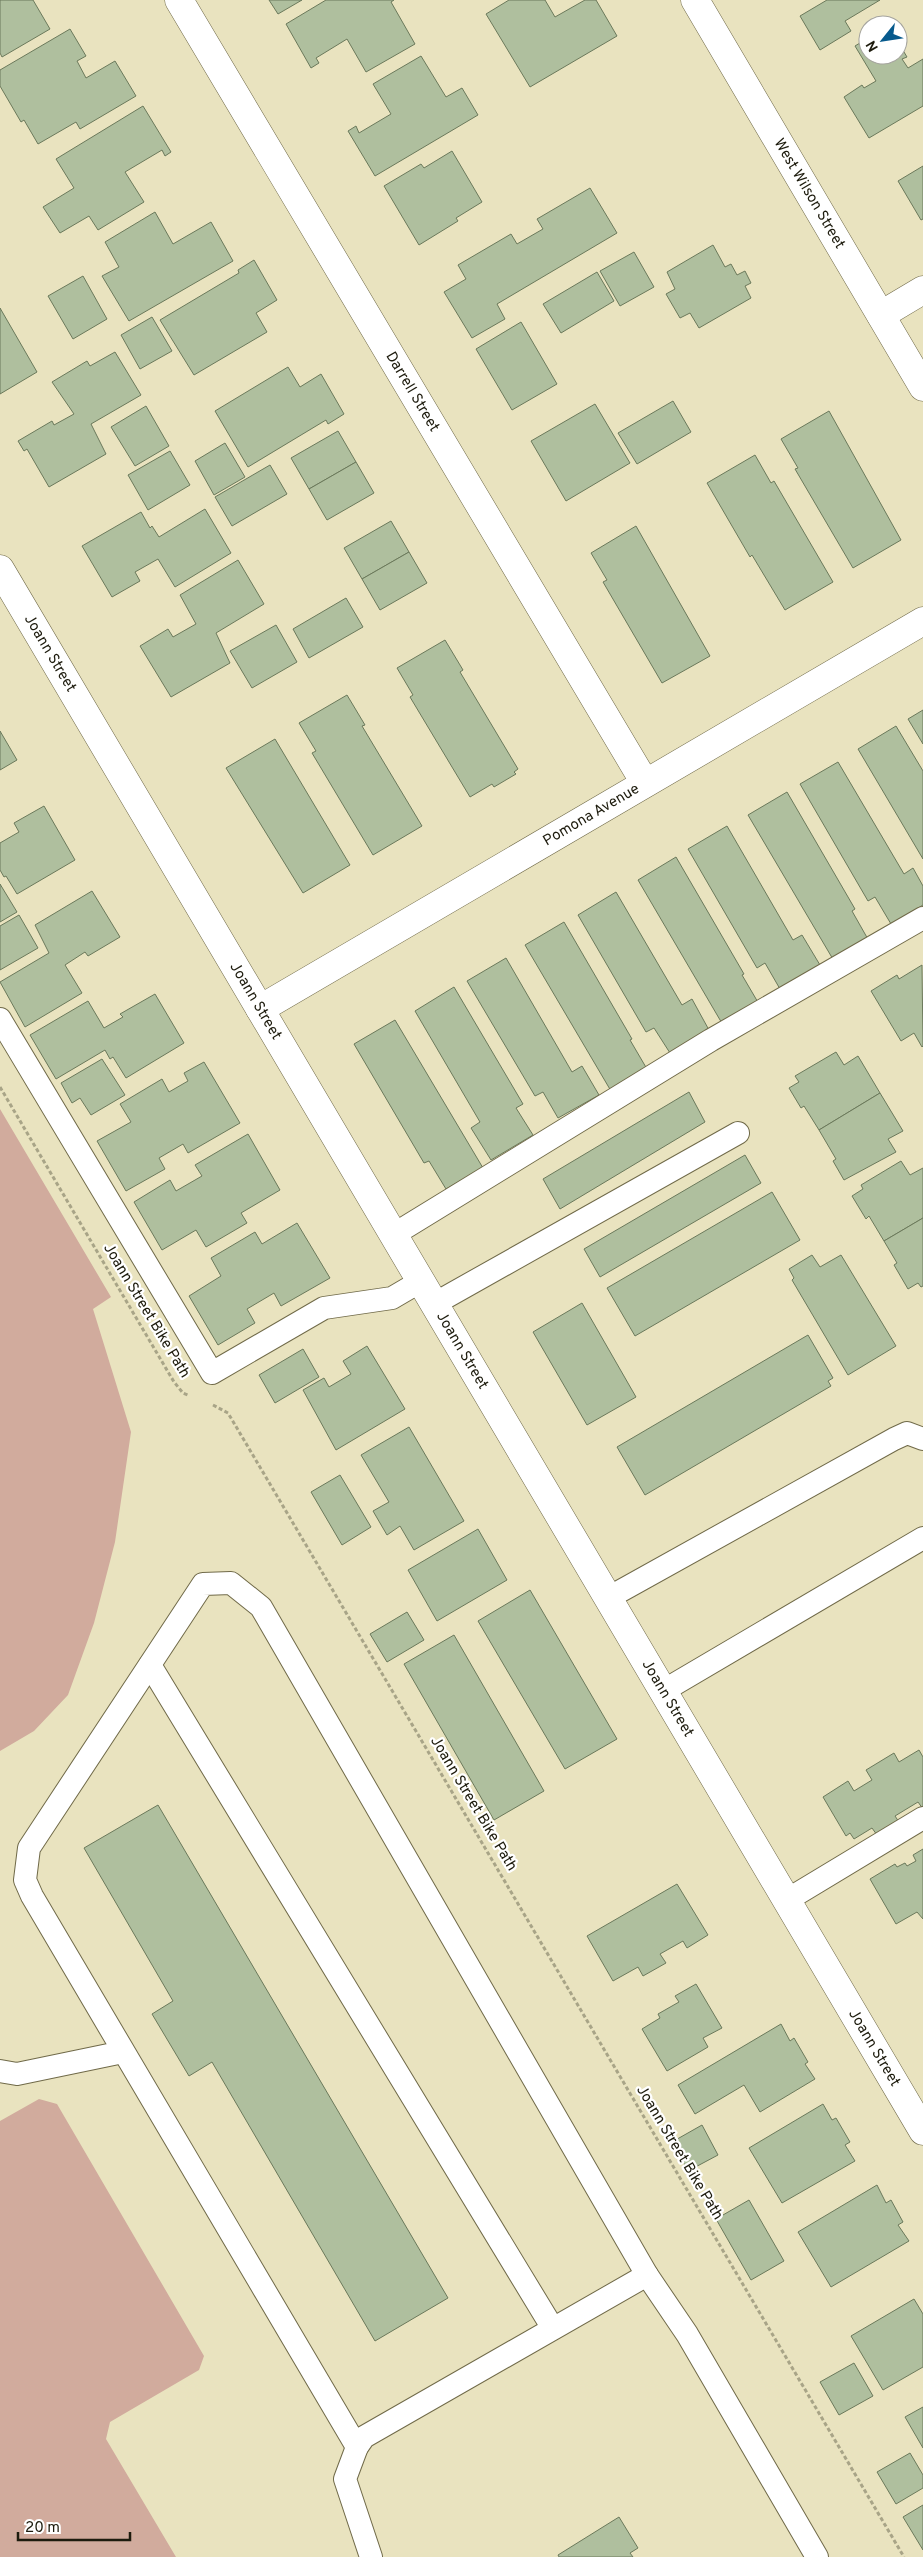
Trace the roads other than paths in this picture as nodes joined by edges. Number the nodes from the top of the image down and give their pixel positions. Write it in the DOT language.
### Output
graph roads {
  1 [pos="179,0"];
  2 [pos="695,0"];
  3 [pos="923,290"];
  4 [pos="881,315"];
  5 [pos="923,387"];
  6 [pos="0,569"];
  7 [pos="923,621"];
  8 [pos="645,783"];
  9 [pos="923,918"];
  10 [pos="260,1009"];
  11 [pos="0,1019"];
  12 [pos="738,1133"];
  13 [pos="393,1235"];
  14 [pos="428,1292"];
  15 [pos="923,1438"];
  16 [pos="923,1538"];
  17 [pos="608,1598"];
  18 [pos="150,1665"];
  19 [pos="663,1691"];
  20 [pos="923,1818"];
  21 [pos="787,1900"];
  22 [pos="123,2052"];
  23 [pos="0,2071"];
  24 [pos="923,2131"];
  25 [pos="647,2275"];
  26 [pos="552,2328"];
  27 [pos="357,2447"];
  28 [pos="371,2557"];
  29 [pos="817,2557"];
  1 -- 8 [label="street, Darrell Street"];
  2 -- 4 [label="street, West Wilson Street"];
  3 -- 4 [label="street"];
  4 -- 5 [label="street, West Wilson Street"];
  6 -- 10 [label="street, Joann Street"];
  7 -- 8 [label="street, Pomona Avenue"];
  8 -- 10 [label="street, Pomona Avenue"];
  9 -- 13 [label="lane"];
  10 -- 13 [label="street, Joann Street"];
  11 -- 14 [label="lane"];
  12 -- 14 [label="lane"];
  13 -- 14 [label="street, Joann Street"];
  14 -- 17 [label="street, Joann Street"];
  15 -- 17 [label="lane"];
  16 -- 19 [label="lane"];
  17 -- 19 [label="street, Joann Street"];
  18 -- 22 [label="lane"];
  18 -- 25 [label="lane"];
  18 -- 26 [label="lane"];
  19 -- 21 [label="street, Joann Street"];
  20 -- 21 [label="lane"];
  21 -- 24 [label="street, Joann Street"];
  22 -- 23 [label="lane"];
  22 -- 27 [label="lane"];
  25 -- 26 [label="lane"];
  25 -- 29 [label="lane"];
  26 -- 27 [label="lane"];
  27 -- 28 [label="lane"];
}
